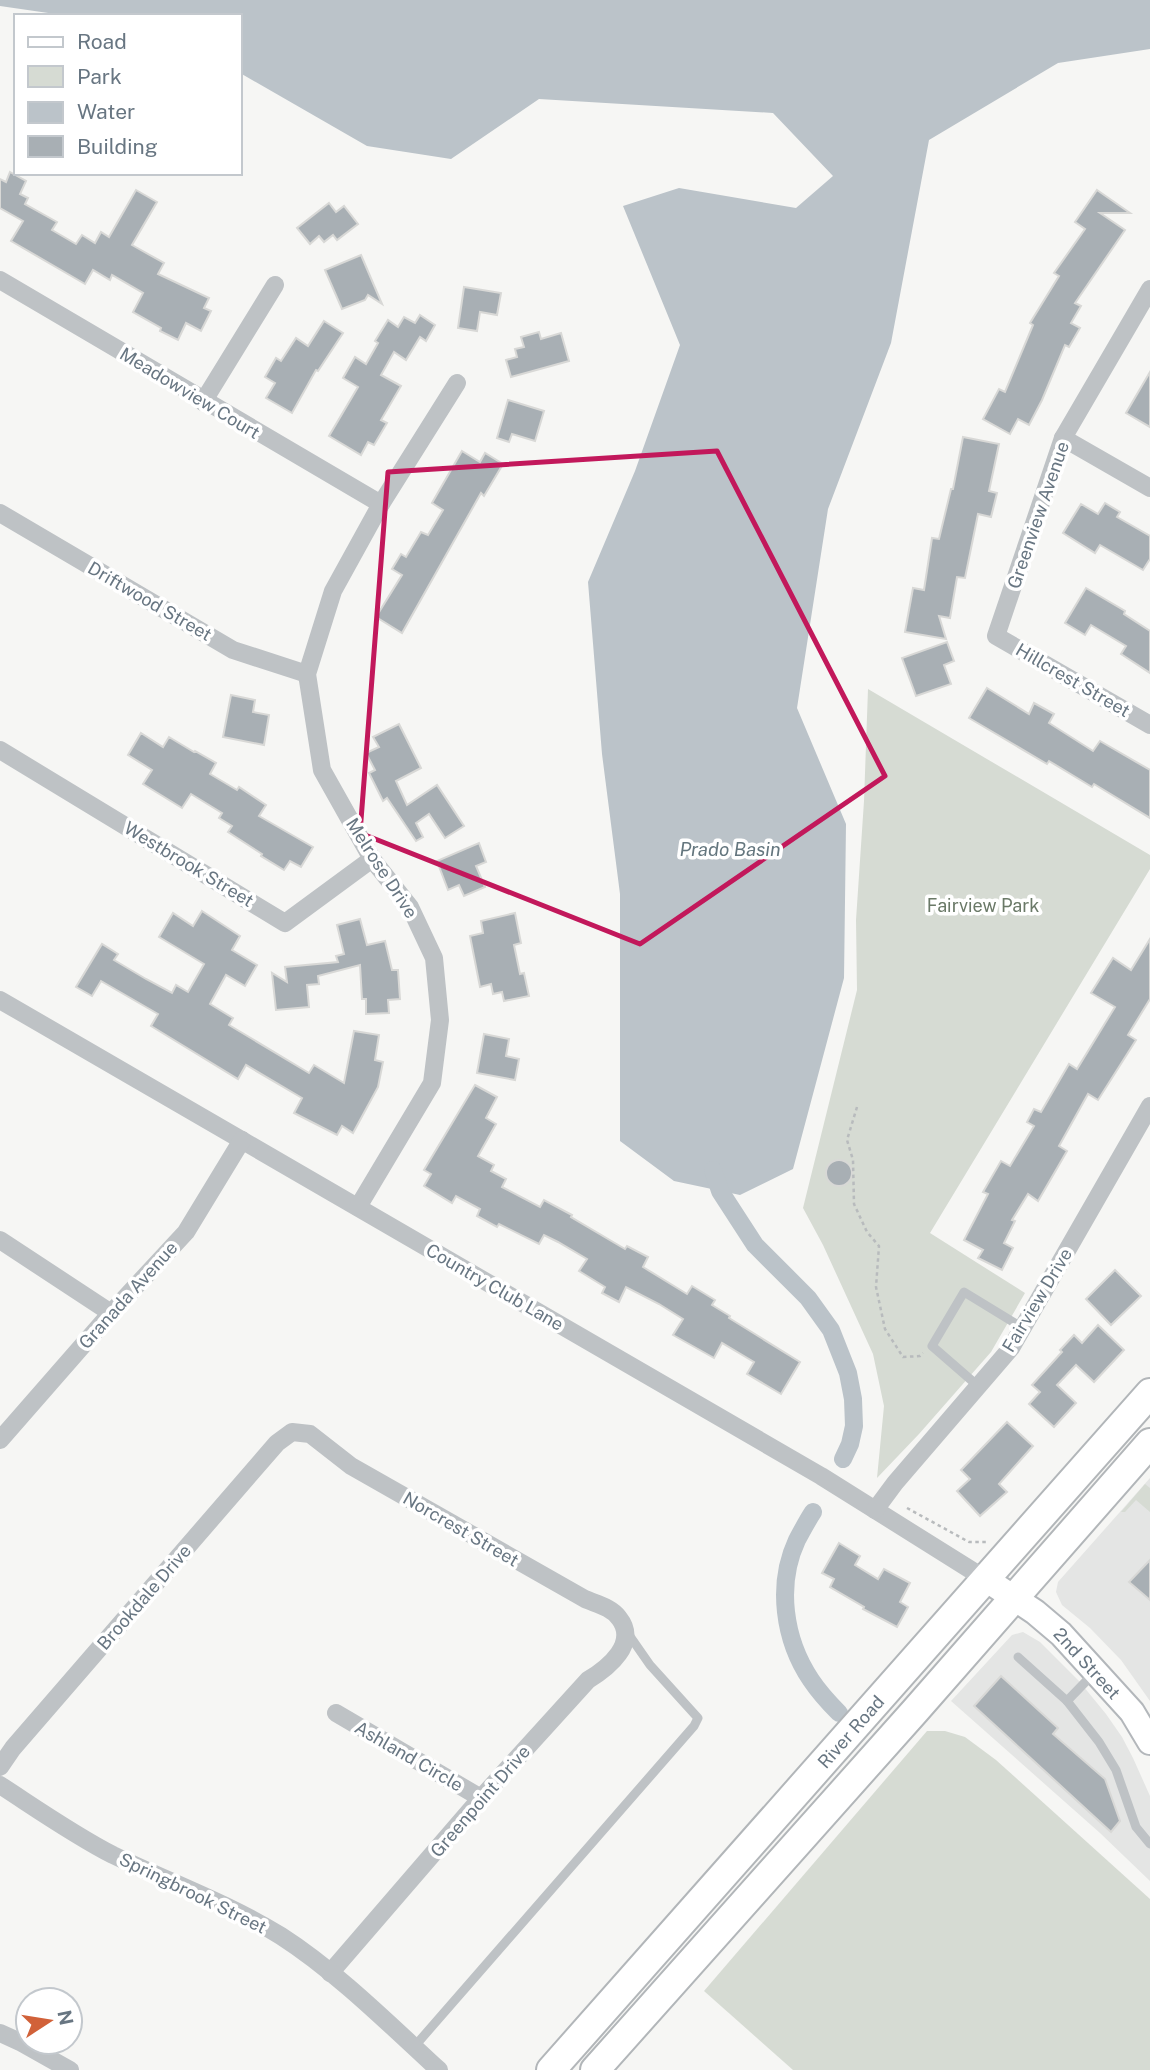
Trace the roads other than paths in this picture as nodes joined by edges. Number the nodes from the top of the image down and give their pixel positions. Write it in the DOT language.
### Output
graph roads {
  1 [pos="0,281"];
  2 [pos="275,285"];
  3 [pos="1150,289"];
  4 [pos="457,383"];
  5 [pos="203,402"];
  6 [pos="1063,438"];
  7 [pos="1150,488"];
  8 [pos="381,504"];
  9 [pos="0,513"];
  10 [pos="996,636"];
  11 [pos="307,674"];
  12 [pos="1150,725"];
  13 [pos="0,750"];
  14 [pos="372,859"];
  15 [pos="0,1000"];
  16 [pos="1149,1108"];
  17 [pos="242,1140"];
  18 [pos="358,1207"];
  19 [pos="0,1240"];
  20 [pos="111,1313"];
  21 [pos="1023,1328"];
  22 [pos="978,1386"];
  23 [pos="1150,1393"];
  24 [pos="292,1432"];
  25 [pos="0,1440"];
  26 [pos="1150,1443"];
  27 [pos="875,1510"];
  28 [pos="987,1580"];
  29 [pos="1013,1598"];
  30 [pos="626,1630"];
  31 [pos="1018,1657"];
  32 [pos="1096,1672"];
  33 [pos="1067,1701"];
  34 [pos="336,1713"];
  35 [pos="1150,1742"];
  36 [pos="0,1767"];
  37 [pos="0,1785"];
  38 [pos="481,1798"];
  39 [pos="1150,1844"];
  40 [pos="713,1913"];
  41 [pos="330,1973"];
  42 [pos="0,2033"];
  43 [pos="414,2047"];
  44 [pos="70,2070"];
  45 [pos="439,2070"];
  46 [pos="551,2070"];
  47 [pos="595,2070"];
  1 -- 5 [label="street, Meadowview Court"];
  2 -- 5 [label="street"];
  3 -- 6 [label="street, Greenview Avenue"];
  4 -- 8 [label="street, Melrose Drive"];
  5 -- 8 [label="street, Meadowview Court"];
  6 -- 7 [label="street"];
  6 -- 10 [label="street, Greenview Avenue"];
  8 -- 11 [label="street, Melrose Drive"];
  9 -- 11 [label="street, Driftwood Street"];
  10 -- 12 [label="street, Hillcrest Street"];
  11 -- 14 [label="street, Melrose Drive"];
  13 -- 14 [label="street, Westbrook Street"];
  14 -- 18 [label="street, Melrose Drive"];
  15 -- 17 [label="street, Country Club Lane"];
  16 -- 21 [label="street, Fairview Drive"];
  17 -- 18 [label="street, Country Club Lane"];
  17 -- 20 [label="street, Granada Avenue"];
  18 -- 27 [label="street, Country Club Lane"];
  19 -- 20 [label="street"];
  20 -- 25 [label="street, Granada Avenue"];
  21 -- 22 [label="street, Fairview Drive"];
  21 -- 22 [label="lane"];
  22 -- 27 [label="street, Fairview Drive"];
  23 -- 28 [label="main road, River Road"];
  24 -- 30 [label="street, Norcrest Street"];
  24 -- 36 [label="street, Brookdale Drive"];
  26 -- 29 [label="main road, River Road"];
  27 -- 28 [label="street, Country Club Lane"];
  28 -- 29 [label="street, 2nd Street"];
  28 -- 40 [label="main road, River Road"];
  29 -- 32 [label="street, 2nd Street"];
  29 -- 40 [label="main road, River Road"];
  30 -- 38 [label="street, Greenpoint Drive"];
  30 -- 43 [label="lane"];
  31 -- 33 [label="lane"];
  32 -- 33 [label="lane"];
  32 -- 35 [label="street, 2nd Street"];
  33 -- 39 [label="lane"];
  34 -- 38 [label="street, Ashland Circle"];
  37 -- 41 [label="street, Springbrook Street"];
  38 -- 41 [label="street, Greenpoint Drive"];
  40 -- 46 [label="main road, River Road"];
  40 -- 47 [label="main road, River Road"];
  41 -- 43 [label="street, Springbrook Street"];
  42 -- 44 [label="street"];
  43 -- 45 [label="street, Springbrook Street"];
}
